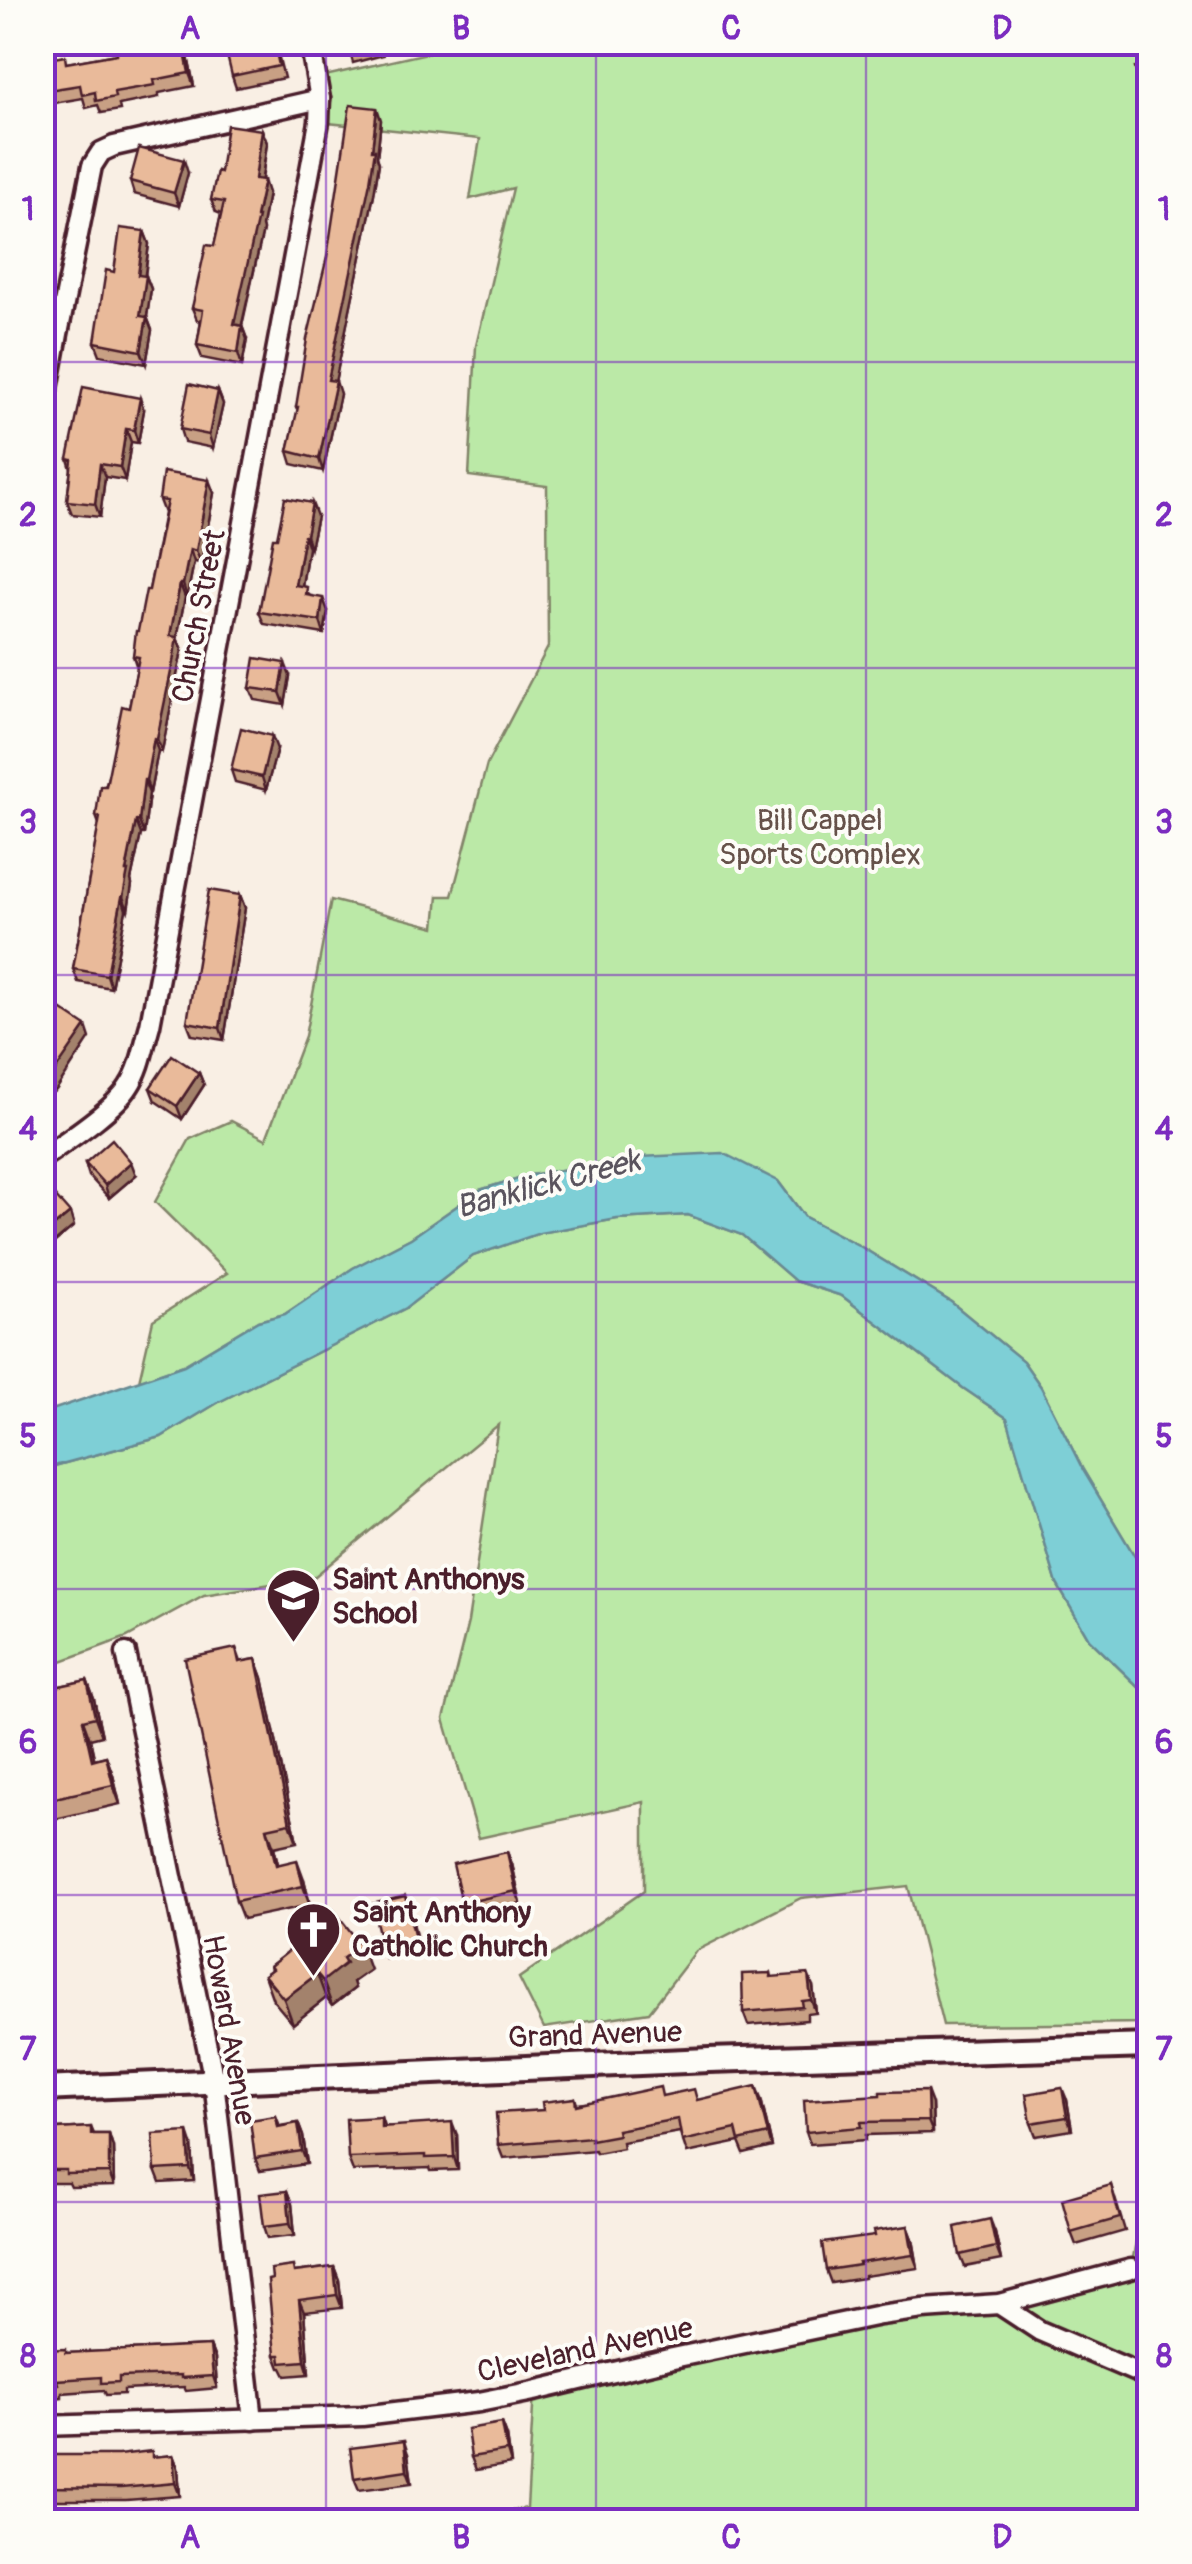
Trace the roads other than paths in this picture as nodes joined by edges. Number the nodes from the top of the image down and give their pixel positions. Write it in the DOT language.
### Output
graph roads {
  1 [pos="310,42"];
  2 [pos="320,100"];
  3 [pos="42,422"];
  4 [pos="42,1158"];
  5 [pos="126,1653"];
  6 [pos="1150,2046"];
  7 [pos="214,2082"];
  8 [pos="42,2089"];
  9 [pos="1131,2269"];
  10 [pos="999,2304"];
  11 [pos="1150,2378"];
  12 [pos="253,2420"];
  13 [pos="42,2426"];
  1 -- 2 [label="street, Church Street"];
  2 -- 3 [label="street"];
  2 -- 4 [label="street, Church Street"];
  5 -- 7 [label="street, Howard Avenue"];
  6 -- 7 [label="street, Grand Avenue"];
  7 -- 8 [label="street, Grand Avenue"];
  7 -- 12 [label="street, Howard Avenue"];
  9 -- 10 [label="street, Cleveland Avenue"];
  10 -- 11 [label="street"];
  10 -- 12 [label="street, Cleveland Avenue"];
  12 -- 13 [label="street, Cleveland Avenue"];
}
